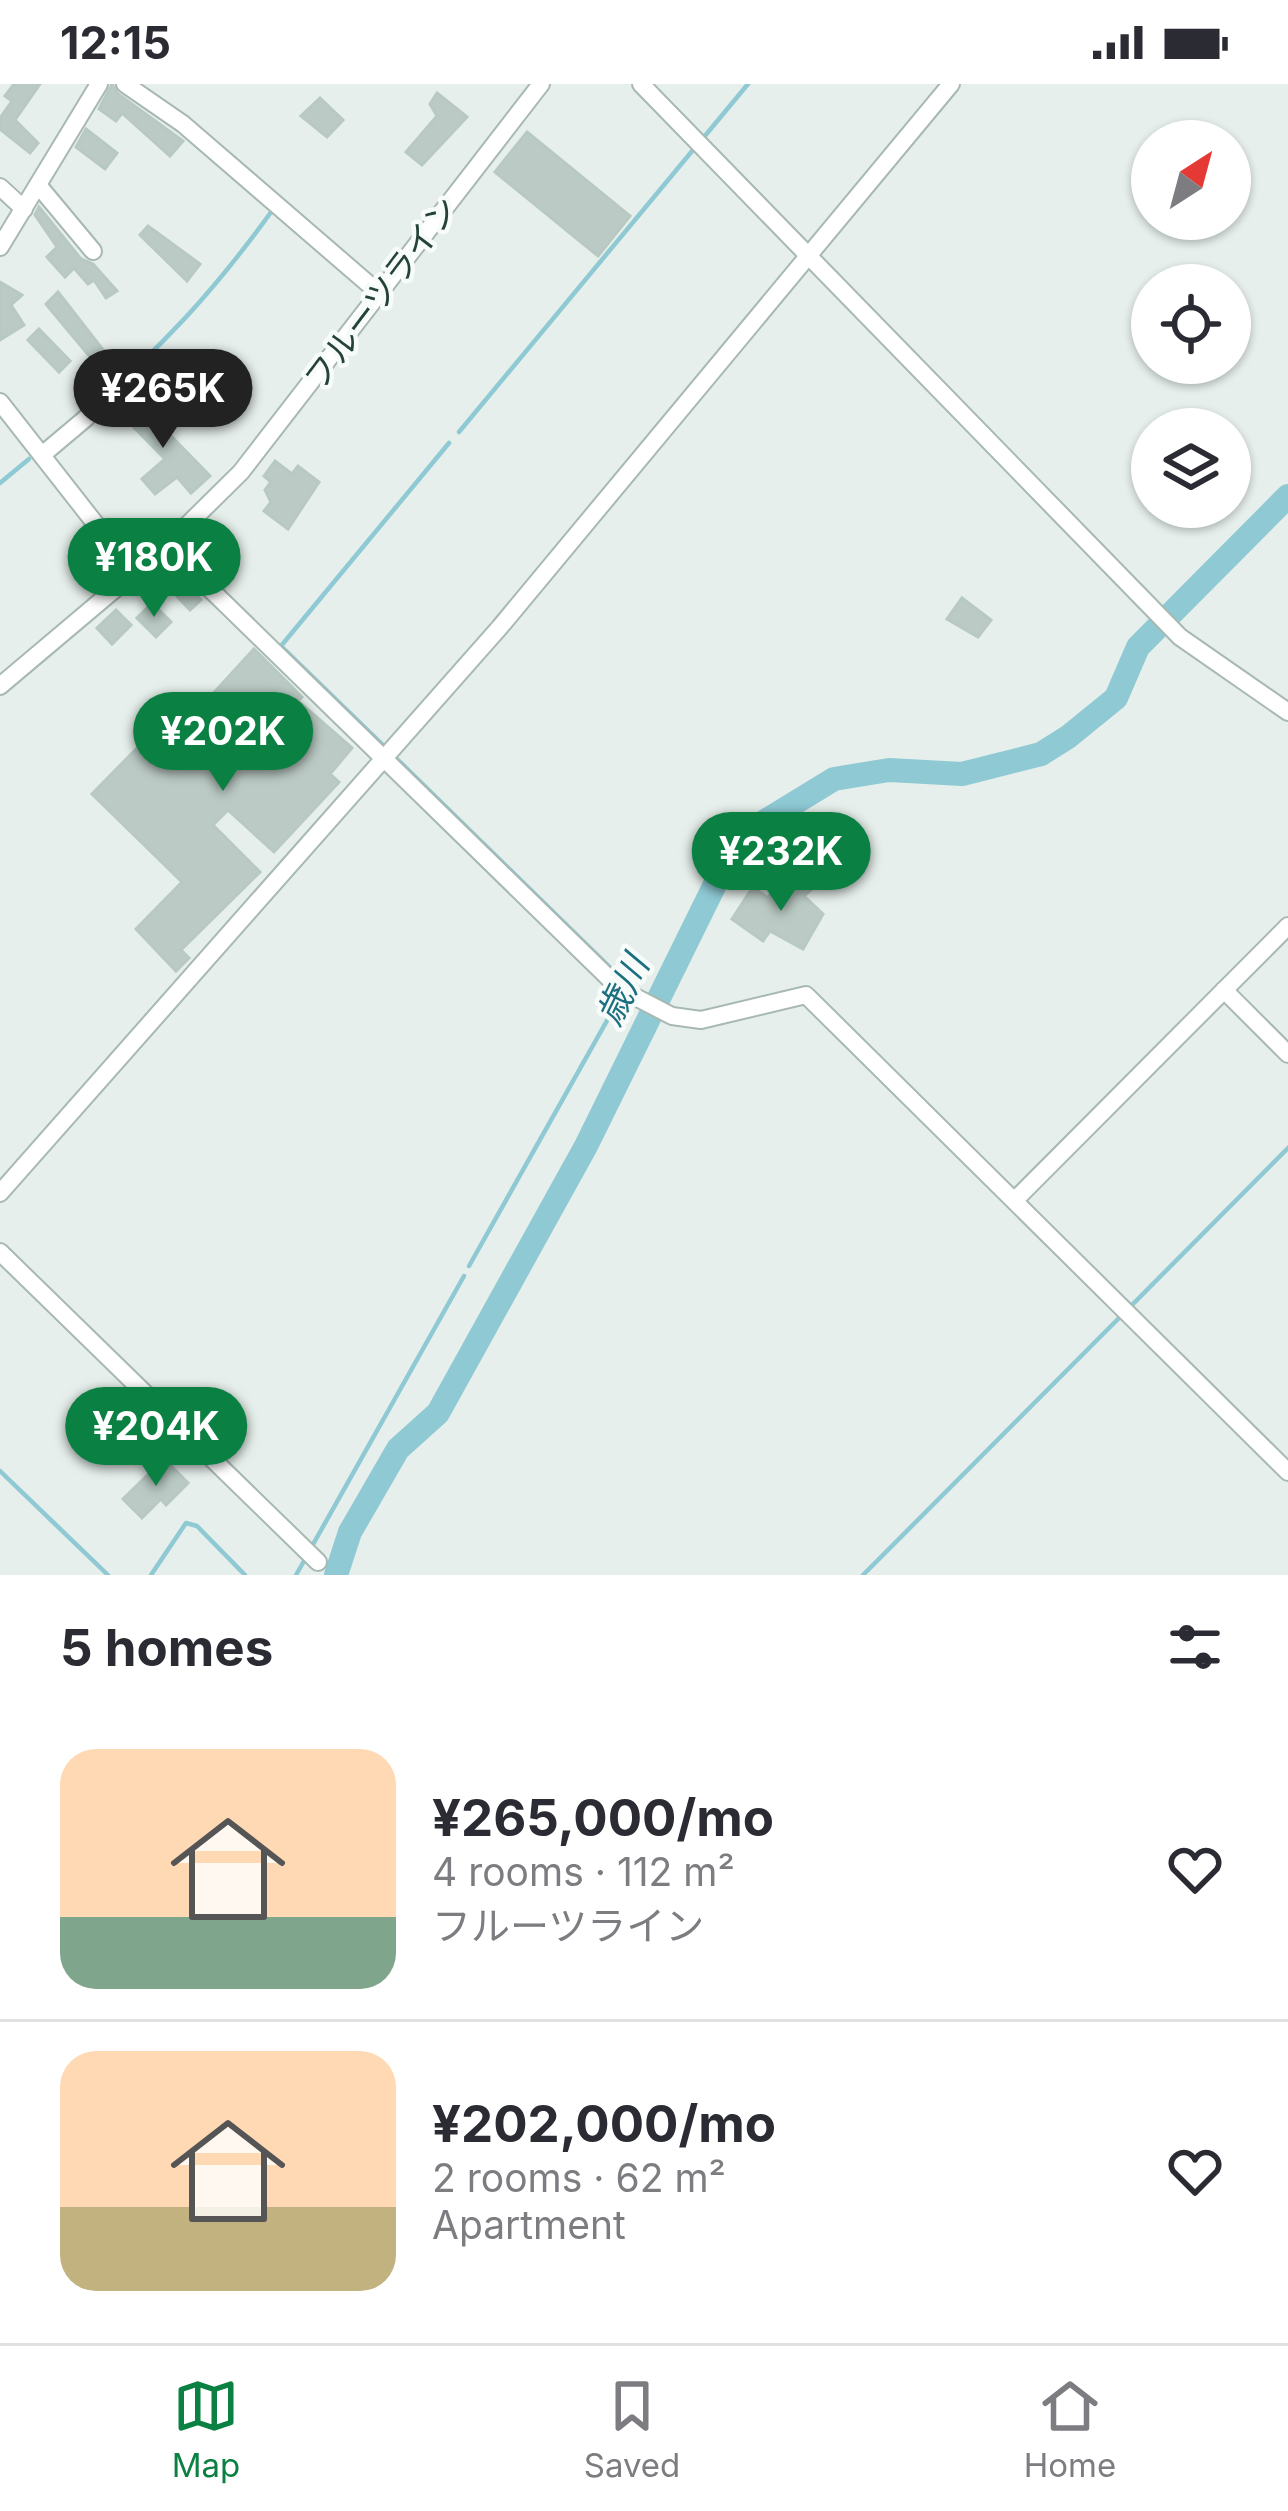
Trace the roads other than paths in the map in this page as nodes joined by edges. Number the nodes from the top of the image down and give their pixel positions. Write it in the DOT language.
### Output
graph roads {
  1 [pos="99,84"];
  2 [pos="125,84"];
  3 [pos="541,84"];
  4 [pos="641,84"];
  5 [pos="951,84"];
  6 [pos="38,185"];
  7 [pos="0,187"];
  8 [pos="23,209"];
  9 [pos="0,247"];
  10 [pos="93,251"];
  11 [pos="808,256"];
  12 [pos="380,294"];
  13 [pos="0,402"];
  14 [pos="86,418"];
  15 [pos="42,455"];
  16 [pos="166,546"];
  17 [pos="134,573"];
  18 [pos="0,686"];
  19 [pos="1288,712"];
  20 [pos="386,760"];
  21 [pos="1288,926"];
  22 [pos="1224,990"];
  23 [pos="1288,1054"];
  24 [pos="0,1193"];
  25 [pos="1016,1200"];
  26 [pos="0,1252"];
  27 [pos="1288,1472"];
  28 [pos="318,1562"];
  1 -- 6 [label="street"];
  2 -- 12 [label="street"];
  3 -- 12 [label="street, フルーツライン"];
  4 -- 11 [label="street"];
  5 -- 11 [label="street"];
  6 -- 8 [label="street"];
  6 -- 10 [label="street"];
  7 -- 8 [label="street"];
  8 -- 9 [label="street"];
  11 -- 19 [label="street"];
  11 -- 20 [label="street"];
  12 -- 16 [label="street, フルーツライン"];
  13 -- 15 [label="street"];
  14 -- 15 [label="street"];
  15 -- 17 [label="street"];
  16 -- 17 [label="street, フルーツライン"];
  16 -- 20 [label="street"];
  17 -- 18 [label="street, フルーツライン"];
  20 -- 24 [label="street"];
  20 -- 25 [label="street"];
  21 -- 22 [label="street"];
  22 -- 23 [label="street"];
  22 -- 25 [label="street"];
  25 -- 27 [label="street"];
  26 -- 28 [label="street"];
}
